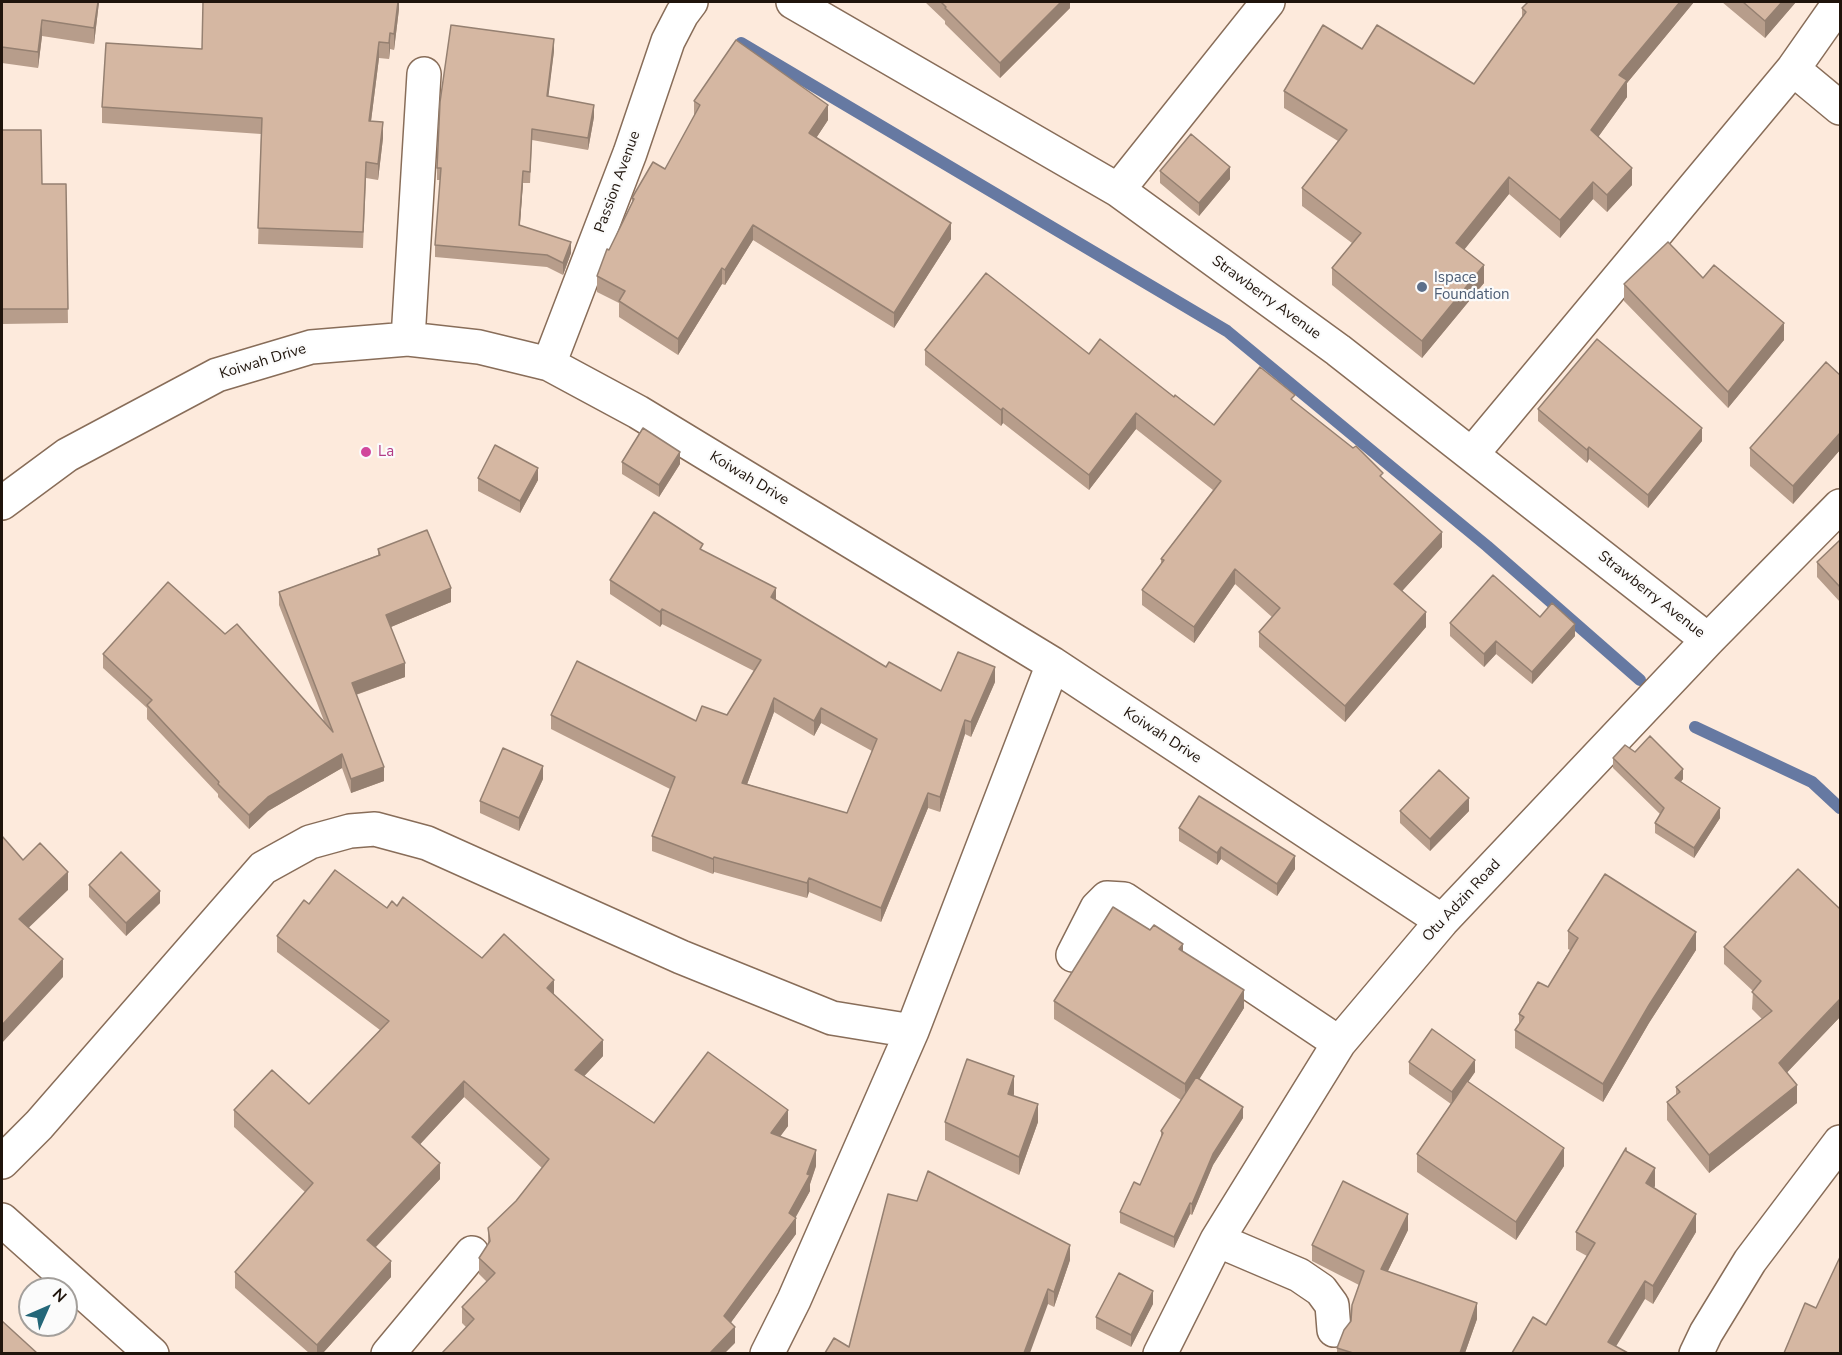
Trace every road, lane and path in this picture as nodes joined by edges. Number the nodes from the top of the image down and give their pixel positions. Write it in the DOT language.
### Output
graph roads {
  1 [pos="691,2"];
  2 [pos="793,2"];
  3 [pos="1268,2"];
  4 [pos="1840,2"];
  5 [pos="1793,69"];
  6 [pos="424,74"];
  7 [pos="1840,108"];
  8 [pos="1118,190"];
  9 [pos="408,339"];
  10 [pos="549,364"];
  11 [pos="1472,454"];
  12 [pos="2,503"];
  13 [pos="1840,506"];
  14 [pos="1708,640"];
  15 [pos="1053,664"];
  16 [pos="1442,921"];
  17 [pos="1073,955"];
  18 [pos="912,1031"];
  19 [pos="1339,1043"];
  20 [pos="1840,1142"];
  21 [pos="2,1162"];
  22 [pos="2,1220"];
  23 [pos="1217,1240"];
  24 [pos="472,1253"];
  25 [pos="1334,1330"];
  26 [pos="152,1353"];
  27 [pos="388,1353"];
  28 [pos="767,1353"];
  29 [pos="1160,1353"];
  30 [pos="1696,1353"];
  1 -- 10 [label="street, Passion Avenue"];
  2 -- 8 [label="street, Strawberry Avenue"];
  3 -- 8 [label="street"];
  4 -- 5 [label="street"];
  5 -- 7 [label="street"];
  5 -- 11 [label="street"];
  6 -- 9 [label="street"];
  8 -- 11 [label="street, Strawberry Avenue"];
  9 -- 10 [label="street, Koiwah Drive"];
  9 -- 12 [label="street, Koiwah Drive"];
  10 -- 15 [label="street, Koiwah Drive"];
  11 -- 14 [label="street, Strawberry Avenue"];
  13 -- 14 [label="street, Otu Adzin Road"];
  14 -- 16 [label="street, Otu Adzin Road"];
  15 -- 16 [label="street, Koiwah Drive"];
  15 -- 18 [label="street"];
  16 -- 19 [label="street, Otu Adzin Road"];
  17 -- 19 [label="street"];
  18 -- 21 [label="street"];
  18 -- 28 [label="street"];
  19 -- 23 [label="street, Otu Adzin Road"];
  20 -- 30 [label="street"];
  22 -- 26 [label="street"];
  23 -- 25 [label="street"];
  23 -- 29 [label="street, Otu Adzin Road"];
  24 -- 27 [label="street"];
}
